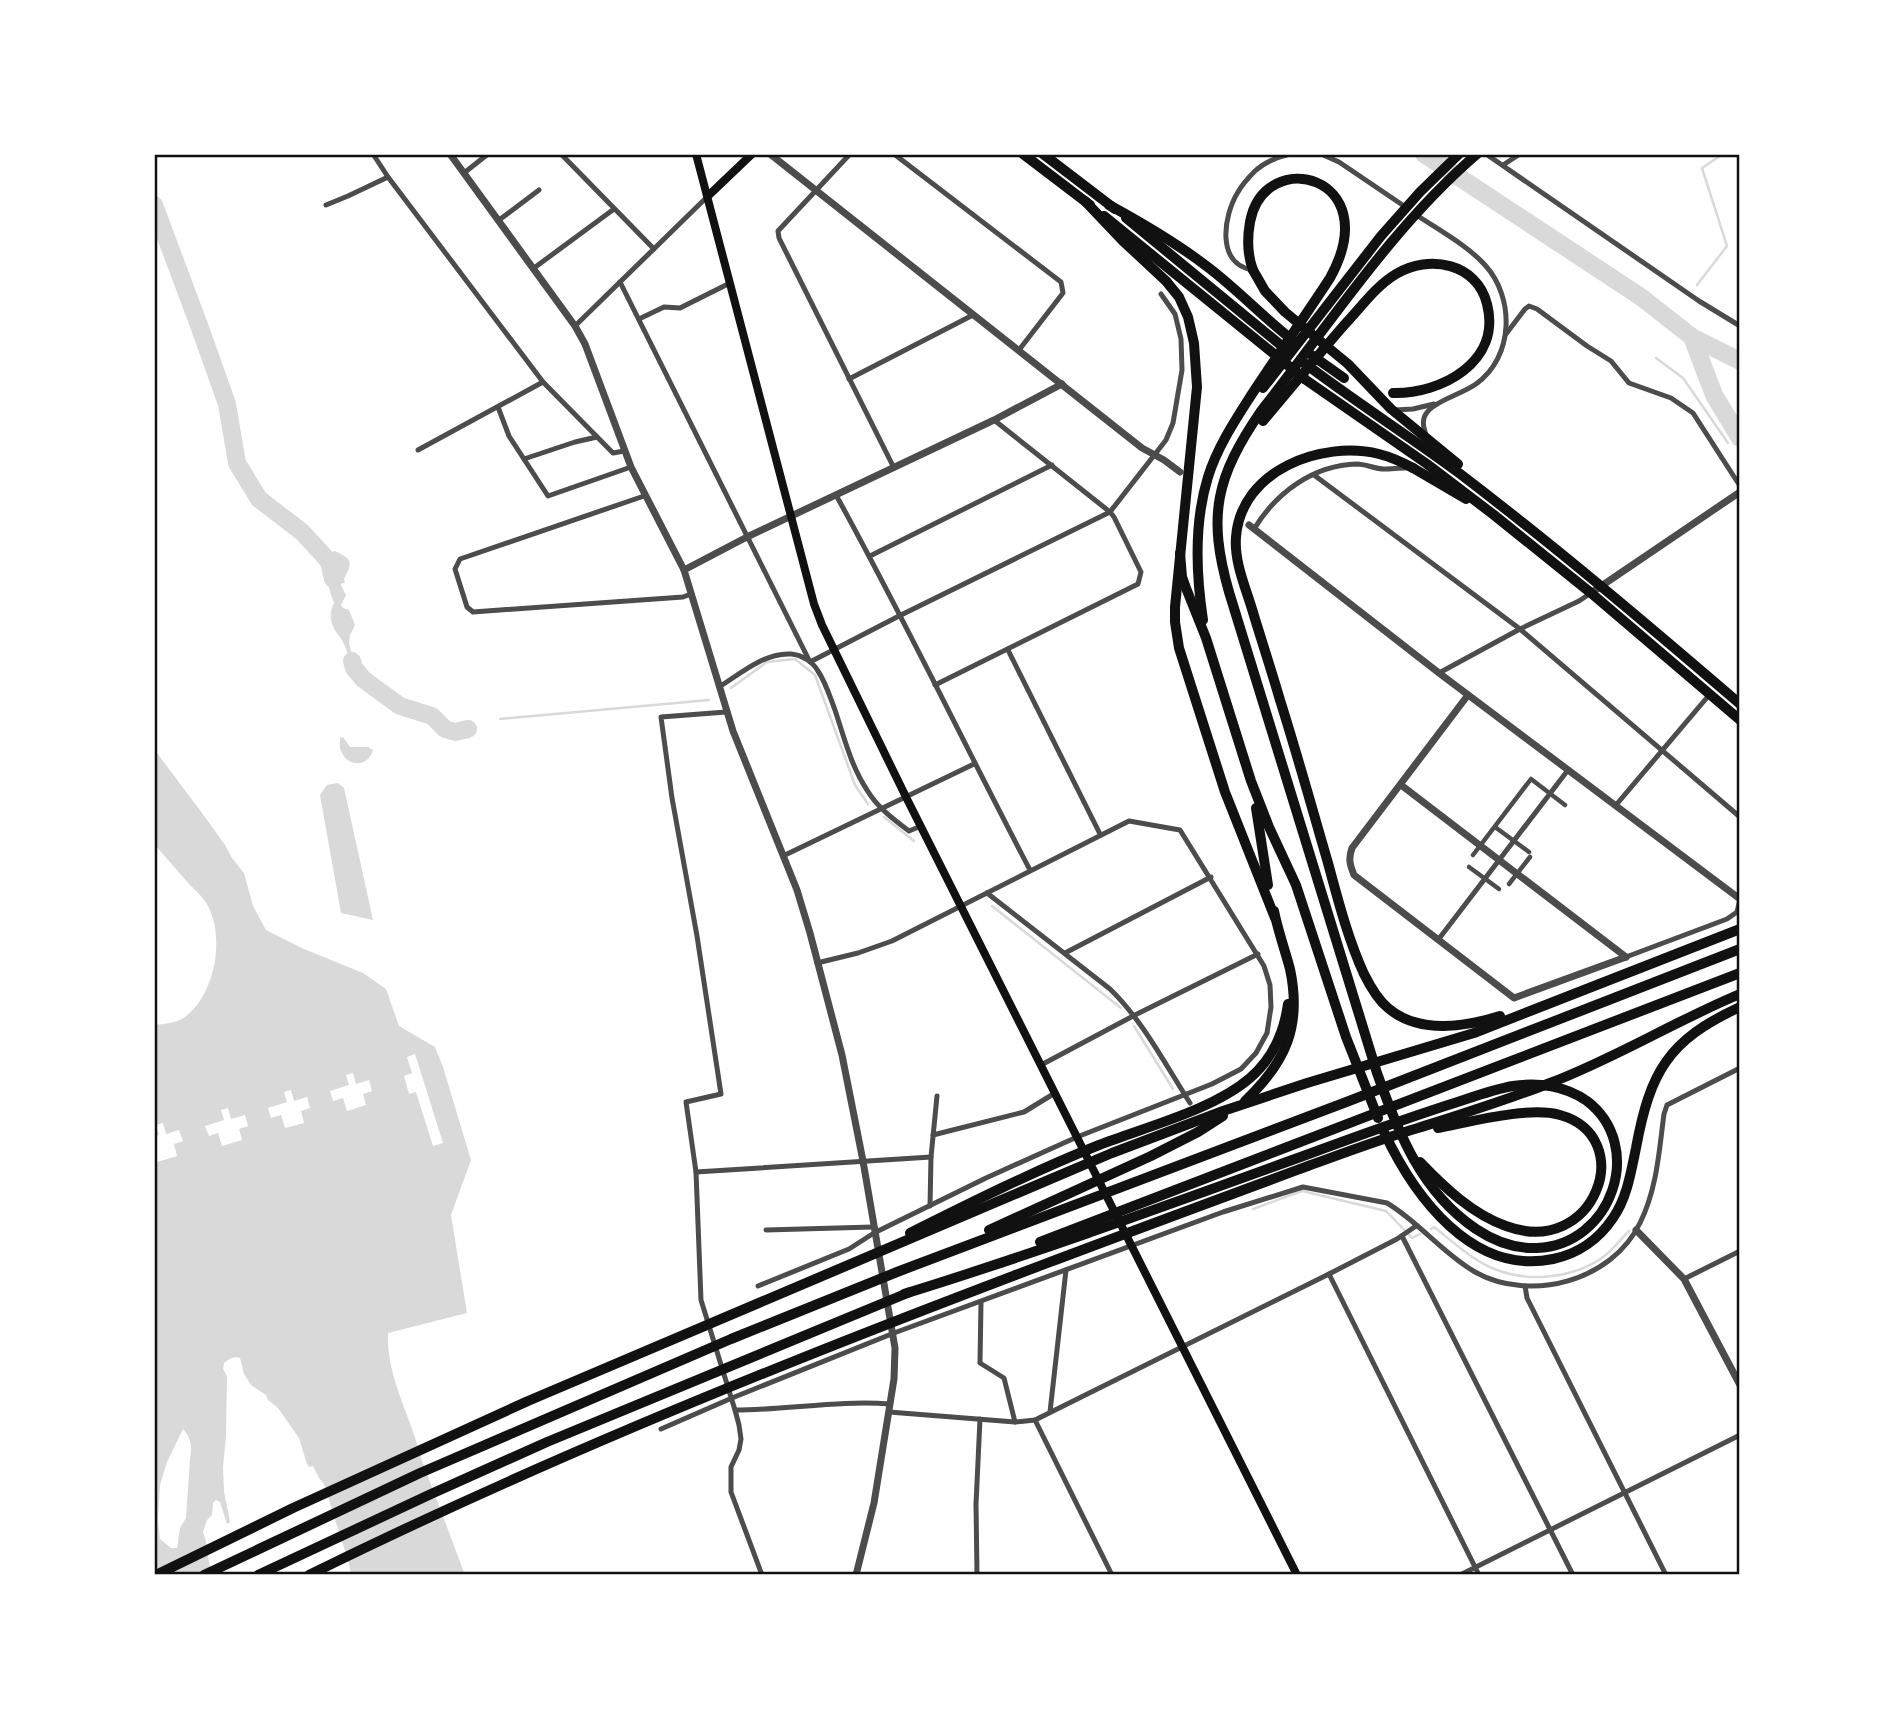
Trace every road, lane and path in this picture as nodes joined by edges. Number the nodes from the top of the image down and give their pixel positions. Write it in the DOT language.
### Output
graph roads {
  1 [pos="373,154"];
  2 [pos="450,154"];
  3 [pos="488,154"];
  4 [pos="561,154"];
  5 [pos="696,154"];
  6 [pos="752,154"];
  7 [pos="771,154"];
  8 [pos="850,154"];
  9 [pos="894,154"];
  10 [pos="1023,154"];
  11 [pos="1043,154"];
  12 [pos="1290,154"];
  13 [pos="1321,154"];
  14 [pos="1459,154"];
  15 [pos="1477,154"];
  16 [pos="1486,154"];
  17 [pos="1520,154"];
  18 [pos="1503,165"];
  19 [pos="464,173"];
  20 [pos="388,177"];
  21 [pos="816,189"];
  22 [pos="539,190"];
  23 [pos="532,195"];
  24 [pos="708,196"];
  25 [pos="537,201"];
  26 [pos="1085,201"];
  27 [pos="326,205"];
  28 [pos="1109,205"];
  29 [pos="614,209"];
  30 [pos="499,220"];
  31 [pos="654,249"];
  32 [pos="534,268"];
  33 [pos="1253,270"];
  34 [pos="620,282"];
  35 [pos="730,283"];
  36 [pos="1161,294"];
  37 [pos="974,315"];
  38 [pos="1311,317"];
  39 [pos="639,319"];
  40 [pos="575,326"];
  41 [pos="1740,326"];
  42 [pos="1331,331"];
  43 [pos="1506,334"];
  44 [pos="1019,350"];
  45 [pos="1344,378"];
  46 [pos="849,379"];
  47 [pos="543,382"];
  48 [pos="1062,384"];
  49 [pos="1393,393"];
  50 [pos="1447,400"];
  51 [pos="498,407"];
  52 [pos="1391,409"];
  53 [pos="994,420"];
  54 [pos="597,437"];
  55 [pos="1427,439"];
  56 [pos="418,450"];
  57 [pos="624,452"];
  58 [pos="1154,455"];
  59 [pos="524,459"];
  60 [pos="1052,465"];
  61 [pos="631,467"];
  62 [pos="894,468"];
  63 [pos="1413,468"];
  64 [pos="1180,472"];
  65 [pos="1314,475"];
  66 [pos="1740,486"];
  67 [pos="1740,492"];
  68 [pos="836,495"];
  69 [pos="644,496"];
  70 [pos="1502,506"];
  71 [pos="1110,512"];
  72 [pos="1494,515"];
  73 [pos="792,517"];
  74 [pos="1252,527"];
  75 [pos="747,537"];
  76 [pos="1180,554"];
  77 [pos="870,556"];
  78 [pos="684,570"];
  79 [pos="1600,585"];
  80 [pos="1591,593"];
  81 [pos="691,594"];
  82 [pos="899,616"];
  83 [pos="1520,629"];
  84 [pos="1206,638"];
  85 [pos="1008,650"];
  86 [pos="833,651"];
  87 [pos="810,662"];
  88 [pos="1439,673"];
  89 [pos="935,685"];
  90 [pos="719,690"];
  91 [pos="1740,690"];
  92 [pos="1710,694"];
  93 [pos="1468,695"];
  94 [pos="1730,695"];
  95 [pos="1740,704"];
  96 [pos="726,712"];
  97 [pos="1740,720"];
  98 [pos="1661,749"];
  99 [pos="1298,760"];
  100 [pos="974,764"];
  101 [pos="1569,770"];
  102 [pos="1251,781"];
  103 [pos="1401,785"];
  104 [pos="906,797"];
  105 [pos="1565,805"];
  106 [pos="1616,805"];
  107 [pos="881,809"];
  108 [pos="1740,817"];
  109 [pos="1299,821"];
  110 [pos="921,826"];
  111 [pos="1495,827"];
  112 [pos="1100,834"];
  113 [pos="1304,838"];
  114 [pos="1473,855"];
  115 [pos="783,856"];
  116 [pos="1499,860"];
  117 [pos="1469,867"];
  118 [pos="1030,870"];
  119 [pos="1211,877"];
  120 [pos="1509,884"];
  121 [pos="1499,889"];
  122 [pos="1336,892"];
  123 [pos="987,893"];
  124 [pos="1740,899"];
  125 [pos="962,907"];
  126 [pos="1275,918"];
  127 [pos="1740,929"];
  128 [pos="1438,940"];
  129 [pos="1284,949"];
  130 [pos="1740,949"];
  131 [pos="1065,953"];
  132 [pos="1258,954"];
  133 [pos="1626,957"];
  134 [pos="817,963"];
  135 [pos="1740,973"];
  136 [pos="1740,994"];
  137 [pos="1560,998"];
  138 [pos="1740,1007"];
  139 [pos="1135,1015"];
  140 [pos="1041,1065"];
  141 [pos="1740,1068"];
  142 [pos="1055,1093"];
  143 [pos="1184,1095"];
  144 [pos="937,1096"];
  145 [pos="1189,1103"];
  146 [pos="933,1135"];
  147 [pos="1077,1137"];
  148 [pos="1405,1143"];
  149 [pos="1361,1147"];
  150 [pos="931,1157"];
  151 [pos="863,1161"];
  152 [pos="696,1172"];
  153 [pos="1241,1195"];
  154 [pos="1247,1205"];
  155 [pos="930,1206"];
  156 [pos="1133,1212"];
  157 [pos="1413,1228"];
  158 [pos="766,1230"];
  159 [pos="874,1230"];
  160 [pos="1636,1230"];
  161 [pos="1403,1235"];
  162 [pos="1132,1245"];
  163 [pos="887,1247"];
  164 [pos="1740,1251"];
  165 [pos="1066,1270"];
  166 [pos="897,1272"];
  167 [pos="1329,1274"];
  168 [pos="1684,1279"];
  169 [pos="758,1286"];
  170 [pos="1525,1286"];
  171 [pos="981,1302"];
  172 [pos="894,1333"];
  173 [pos="1183,1347"];
  174 [pos="1740,1385"];
  175 [pos="732,1398"];
  176 [pos="889,1408"];
  177 [pos="735,1410"];
  178 [pos="1050,1412"];
  179 [pos="980,1419"];
  180 [pos="1035,1420"];
  181 [pos="1015,1422"];
  182 [pos="662,1429"];
  183 [pos="1740,1434"];
  184 [pos="1625,1493"];
  185 [pos="1550,1529"];
  186 [pos="1475,1567"];
  187 [pos="156,1575"];
  188 [pos="204,1575"];
  189 [pos="258,1575"];
  190 [pos="309,1575"];
  191 [pos="762,1575"];
  192 [pos="856,1575"];
  193 [pos="977,1575"];
  194 [pos="1112,1575"];
  195 [pos="1297,1575"];
  196 [pos="1460,1575"];
  197 [pos="1479,1575"];
  198 [pos="1573,1575"];
  199 [pos="1666,1575"];
  1 -- 20 [label="street"];
  2 -- 19 [label="street"];
  3 -- 19 [label="street"];
  4 -- 29 [label="street"];
  5 -- 24 [label="main road"];
  6 -- 24 [label="main road"];
  7 -- 21 [label="street"];
  8 -- 21 [label="street"];
  9 -- 44 [label="street"];
  10 -- 26 [label="highway"];
  11 -- 28 [label="highway"];
  12 -- 33 [label="street"];
  13 -- 43 [label="street"];
  14 -- 38 [label="highway"];
  15 -- 42 [label="highway"];
  16 -- 18 [label="street"];
  17 -- 18 [label="street"];
  18 -- 41 [label="street"];
  19 -- 30 [label="street"];
  20 -- 27 [label="street"];
  20 -- 47 [label="street"];
  21 -- 37 [label="street"];
  21 -- 46 [label="street"];
  22 -- 23 [label="street"];
  23 -- 25 [label="street"];
  23 -- 30 [label="street"];
  24 -- 31 [label="street"];
  24 -- 35 [label="main road"];
  26 -- 72 [label="highway"];
  26 -- 76 [label="highway"];
  28 -- 45 [label="highway"];
  28 -- 70 [label="highway"];
  29 -- 31 [label="street"];
  29 -- 32 [label="street"];
  30 -- 32 [label="street"];
  31 -- 34 [label="street"];
  32 -- 40 [label="street"];
  33 -- 38 [label="highway"];
  33 -- 52 [label="highway"];
  34 -- 39 [label="street"];
  34 -- 40 [label="street"];
  35 -- 39 [label="street"];
  35 -- 73 [label="main road"];
  36 -- 58 [label="street"];
  37 -- 44 [label="street"];
  37 -- 46 [label="street"];
  38 -- 84 [label="highway"];
  39 -- 75 [label="street"];
  40 -- 57 [label="street"];
  42 -- 49 [label="highway"];
  42 -- 109 [label="highway"];
  43 -- 50 [label="street"];
  43 -- 66 [label="street"];
  44 -- 48 [label="street"];
  46 -- 62 [label="street"];
  47 -- 51 [label="street"];
  47 -- 54 [label="street"];
  48 -- 53 [label="street"];
  48 -- 58 [label="street"];
  50 -- 52 [label="street"];
  50 -- 55 [label="street"];
  51 -- 56 [label="street"];
  51 -- 59 [label="street"];
  52 -- 55 [label="highway"];
  53 -- 60 [label="street"];
  53 -- 62 [label="street"];
  54 -- 57 [label="street"];
  54 -- 59 [label="street"];
  55 -- 70 [label="highway"];
  57 -- 61 [label="street"];
  58 -- 64 [label="street"];
  58 -- 71 [label="street"];
  59 -- 61 [label="street"];
  60 -- 71 [label="street"];
  60 -- 77 [label="street"];
  61 -- 69 [label="street"];
  62 -- 68 [label="street"];
  63 -- 65 [label="street"];
  63 -- 72 [label="highway"];
  63 -- 99 [label="highway"];
  65 -- 74 [label="street"];
  65 -- 83 [label="street"];
  67 -- 79 [label="street"];
  68 -- 73 [label="street"];
  68 -- 77 [label="street"];
  69 -- 78 [label="street"];
  69 -- 81 [label="street"];
  70 -- 79 [label="highway"];
  71 -- 82 [label="street"];
  71 -- 85 [label="street"];
  72 -- 80 [label="highway"];
  73 -- 75 [label="street"];
  73 -- 86 [label="main road"];
  74 -- 88 [label="street"];
  75 -- 78 [label="street"];
  75 -- 87 [label="street"];
  76 -- 84 [label="highway"];
  76 -- 126 [label="highway"];
  77 -- 82 [label="street"];
  78 -- 81 [label="street"];
  79 -- 80 [label="street"];
  79 -- 94 [label="highway"];
  80 -- 83 [label="street"];
  80 -- 92 [label="highway"];
  81 -- 90 [label="street"];
  82 -- 86 [label="street"];
  82 -- 89 [label="street"];
  83 -- 88 [label="street"];
  83 -- 98 [label="street"];
  84 -- 102 [label="highway"];
  85 -- 89 [label="street"];
  85 -- 112 [label="street"];
  86 -- 87 [label="street"];
  86 -- 104 [label="main road"];
  87 -- 90 [label="street"];
  87 -- 107 [label="street"];
  88 -- 93 [label="street"];
  89 -- 100 [label="street"];
  90 -- 96 [label="street"];
  91 -- 94 [label="street"];
  92 -- 97 [label="highway"];
  92 -- 98 [label="street"];
  93 -- 101 [label="street"];
  93 -- 103 [label="street"];
  94 -- 95 [label="highway"];
  96 -- 115 [label="street"];
  96 -- 152 [label="street"];
  98 -- 106 [label="street"];
  98 -- 108 [label="street"];
  99 -- 109 [label="highway"];
  99 -- 122 [label="highway"];
  100 -- 104 [label="street"];
  100 -- 118 [label="street"];
  101 -- 106 [label="street"];
  101 -- 116 [label="street"];
  102 -- 126 [label="highway"];
  102 -- 138 [label="highway"];
  103 -- 116 [label="street"];
  103 -- 128 [label="street"];
  104 -- 107 [label="street"];
  104 -- 110 [label="main road"];
  105 -- 111 [label="street"];
  106 -- 124 [label="street"];
  107 -- 110 [label="street"];
  107 -- 115 [label="street"];
  109 -- 113 [label="highway"];
  110 -- 125 [label="main road"];
  111 -- 114 [label="street"];
  111 -- 120 [label="street"];
  112 -- 118 [label="street"];
  112 -- 119 [label="street"];
  113 -- 122 [label="highway"];
  113 -- 148 [label="highway"];
  115 -- 134 [label="street"];
  116 -- 128 [label="street"];
  116 -- 133 [label="street"];
  117 -- 121 [label="street"];
  118 -- 123 [label="street"];
  119 -- 131 [label="street"];
  119 -- 132 [label="street"];
  122 -- 137 [label="highway"];
  123 -- 125 [label="street"];
  123 -- 131 [label="street"];
  124 -- 133 [label="street"];
  125 -- 134 [label="street"];
  125 -- 140 [label="main road"];
  126 -- 129 [label="highway"];
  127 -- 137 [label="highway"];
  128 -- 133 [label="street"];
  129 -- 163 [label="highway"];
  129 -- 166 [label="highway"];
  130 -- 166 [label="highway"];
  131 -- 139 [label="street"];
  132 -- 139 [label="street"];
  132 -- 143 [label="street"];
  134 -- 151 [label="street"];
  135 -- 156 [label="highway"];
  136 -- 149 [label="highway"];
  137 -- 163 [label="highway"];
  139 -- 140 [label="street"];
  139 -- 143 [label="street"];
  140 -- 142 [label="main road"];
  141 -- 160 [label="street"];
  142 -- 146 [label="street"];
  142 -- 147 [label="main road"];
  143 -- 145 [label="street"];
  143 -- 147 [label="street"];
  144 -- 146 [label="street"];
  146 -- 150 [label="street"];
  147 -- 155 [label="street"];
  147 -- 162 [label="main road"];
  148 -- 149 [label="highway"];
  148 -- 156 [label="highway"];
  149 -- 190 [label="highway"];
  150 -- 151 [label="street"];
  150 -- 155 [label="street"];
  151 -- 152 [label="street"];
  151 -- 159 [label="street"];
  152 -- 175 [label="street"];
  153 -- 154 [label="street"];
  154 -- 157 [label="street"];
  154 -- 162 [label="street"];
  155 -- 159 [label="street"];
  156 -- 189 [label="highway"];
  157 -- 161 [label="street"];
  157 -- 170 [label="street"];
  158 -- 159 [label="street"];
  159 -- 169 [label="street"];
  159 -- 172 [label="street"];
  160 -- 168 [label="street"];
  160 -- 170 [label="street"];
  161 -- 167 [label="street"];
  161 -- 185 [label="street"];
  162 -- 165 [label="street"];
  162 -- 173 [label="main road"];
  163 -- 187 [label="highway"];
  164 -- 168 [label="street"];
  165 -- 171 [label="street"];
  165 -- 178 [label="street"];
  166 -- 188 [label="highway"];
  167 -- 173 [label="street"];
  167 -- 186 [label="street"];
  168 -- 174 [label="street"];
  170 -- 184 [label="street"];
  171 -- 172 [label="street"];
  171 -- 181 [label="street"];
  172 -- 175 [label="street"];
  172 -- 176 [label="street"];
  173 -- 178 [label="street"];
  173 -- 195 [label="main road"];
  175 -- 177 [label="street"];
  175 -- 182 [label="street"];
  176 -- 177 [label="street"];
  176 -- 179 [label="street"];
  176 -- 192 [label="street"];
  177 -- 191 [label="street"];
  178 -- 180 [label="street"];
  179 -- 181 [label="street"];
  179 -- 193 [label="street"];
  180 -- 181 [label="street"];
  180 -- 194 [label="street"];
  183 -- 184 [label="street"];
  184 -- 185 [label="street"];
  184 -- 199 [label="street"];
  185 -- 186 [label="street"];
  185 -- 198 [label="street"];
  186 -- 196 [label="street"];
  186 -- 197 [label="street"];
}
